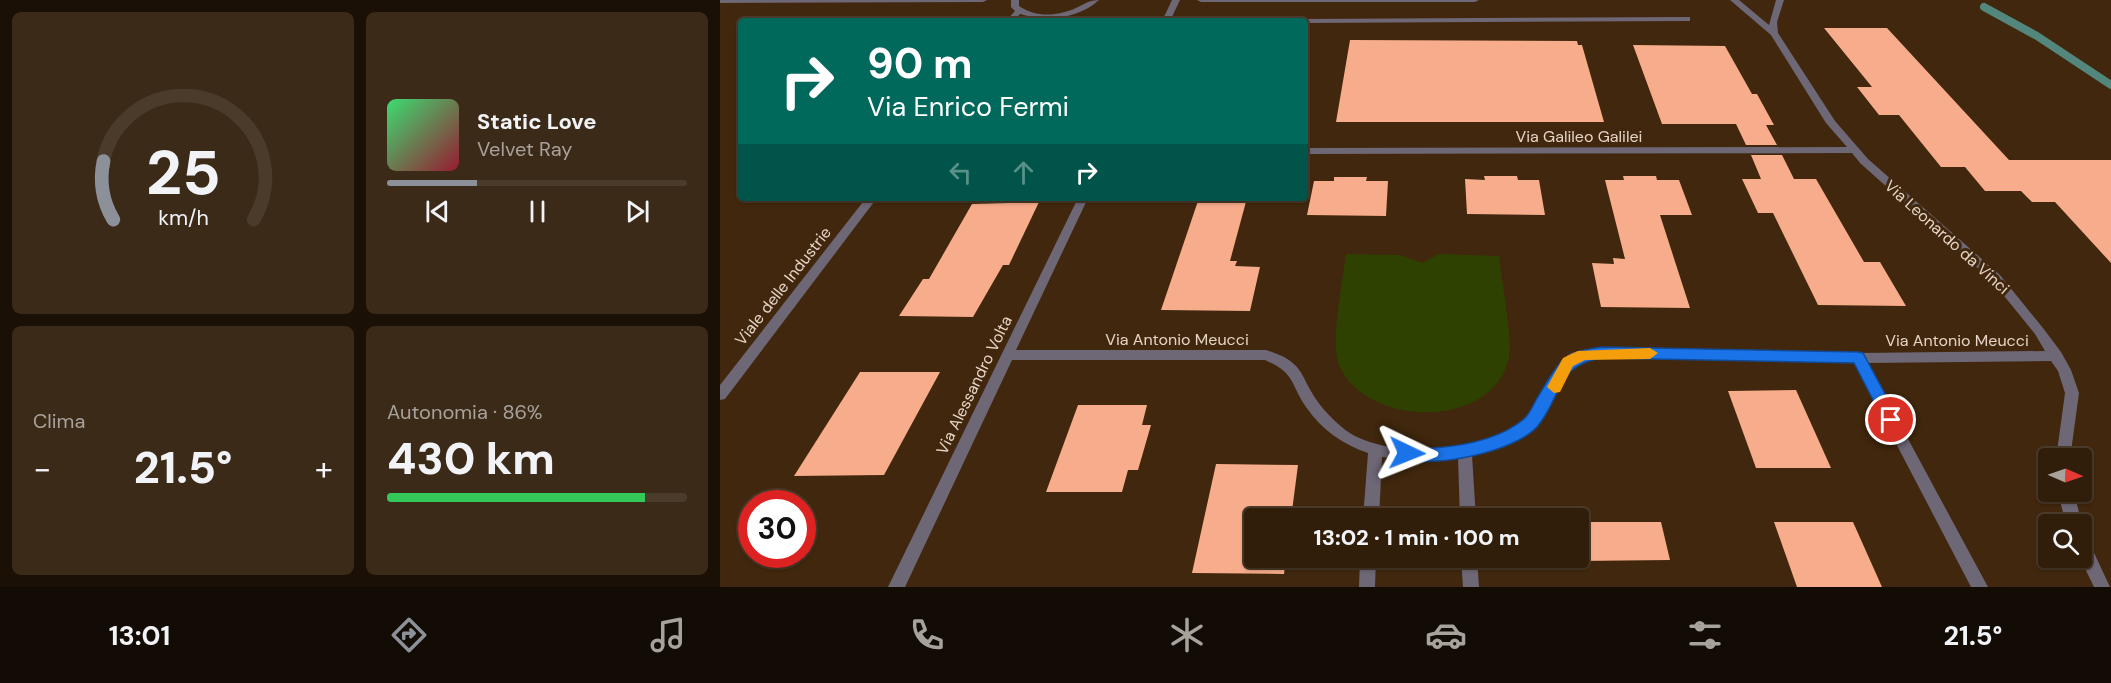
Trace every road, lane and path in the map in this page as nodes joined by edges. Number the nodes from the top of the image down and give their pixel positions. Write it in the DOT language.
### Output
graph roads {
  1 [pos="983,0"];
  2 [pos="1015,0"];
  3 [pos="1095,0"];
  4 [pos="1176,0"];
  5 [pos="1201,0"];
  6 [pos="1475,0"];
  7 [pos="1734,0"];
  8 [pos="1780,0"];
  9 [pos="720,1"];
  10 [pos="1019,11"];
  11 [pos="1054,15"];
  12 [pos="1013,18"];
  13 [pos="1050,18"];
  14 [pos="1167,18"];
  15 [pos="1686,19"];
  16 [pos="1308,21"];
  17 [pos="1774,33"];
  18 [pos="1854,150"];
  19 [pos="1308,151"];
  20 [pos="870,201"];
  21 [pos="1082,201"];
  22 [pos="1007,355"];
  23 [pos="2056,356"];
  24 [pos="1858,357"];
  25 [pos="720,395"];
  26 [pos="2064,448"];
  27 [pos="1375,450"];
  28 [pos="1465,451"];
  29 [pos="1372,508"];
  30 [pos="1468,508"];
  31 [pos="2092,566"];
  32 [pos="1368,568"];
  33 [pos="1470,568"];
  34 [pos="896,587"];
  35 [pos="1367,587"];
  36 [pos="1471,587"];
  37 [pos="1980,587"];
  38 [pos="2102,587"];
  1 -- 9 [label="street"];
  2 -- 10 [label="street"];
  3 -- 11 [label="street"];
  4 -- 14 [label="street"];
  5 -- 6 [label="street"];
  7 -- 17 [label="street, Via Leonardo da Vinci"];
  8 -- 17 [label="street"];
  10 -- 11 [label="street"];
  10 -- 12 [label="street"];
  11 -- 13 [label="street"];
  15 -- 16 [label="street"];
  17 -- 18 [label="street, Via Leonardo da Vinci"];
  18 -- 19 [label="street, Via Galileo Galilei"];
  18 -- 23 [label="street, Via Leonardo da Vinci"];
  20 -- 25 [label="street, Viale delle Industrie"];
  21 -- 22 [label="street, Via Alessandro Volta"];
  22 -- 27 [label="street, Via Antonio Meucci"];
  22 -- 34 [label="street, Via Alessandro Volta"];
  23 -- 24 [label="street, Via Antonio Meucci"];
  23 -- 26 [label="street, Via Leonardo da Vinci"];
  24 -- 28 [label="street, Via Antonio Meucci"];
  24 -- 37 [label="street"];
  27 -- 28 [label="street, Via Antonio Meucci"];
  27 -- 29 [label="street"];
  28 -- 30 [label="street"];
  31 -- 38 [label="street"];
  32 -- 35 [label="street"];
  33 -- 36 [label="street"];
}
